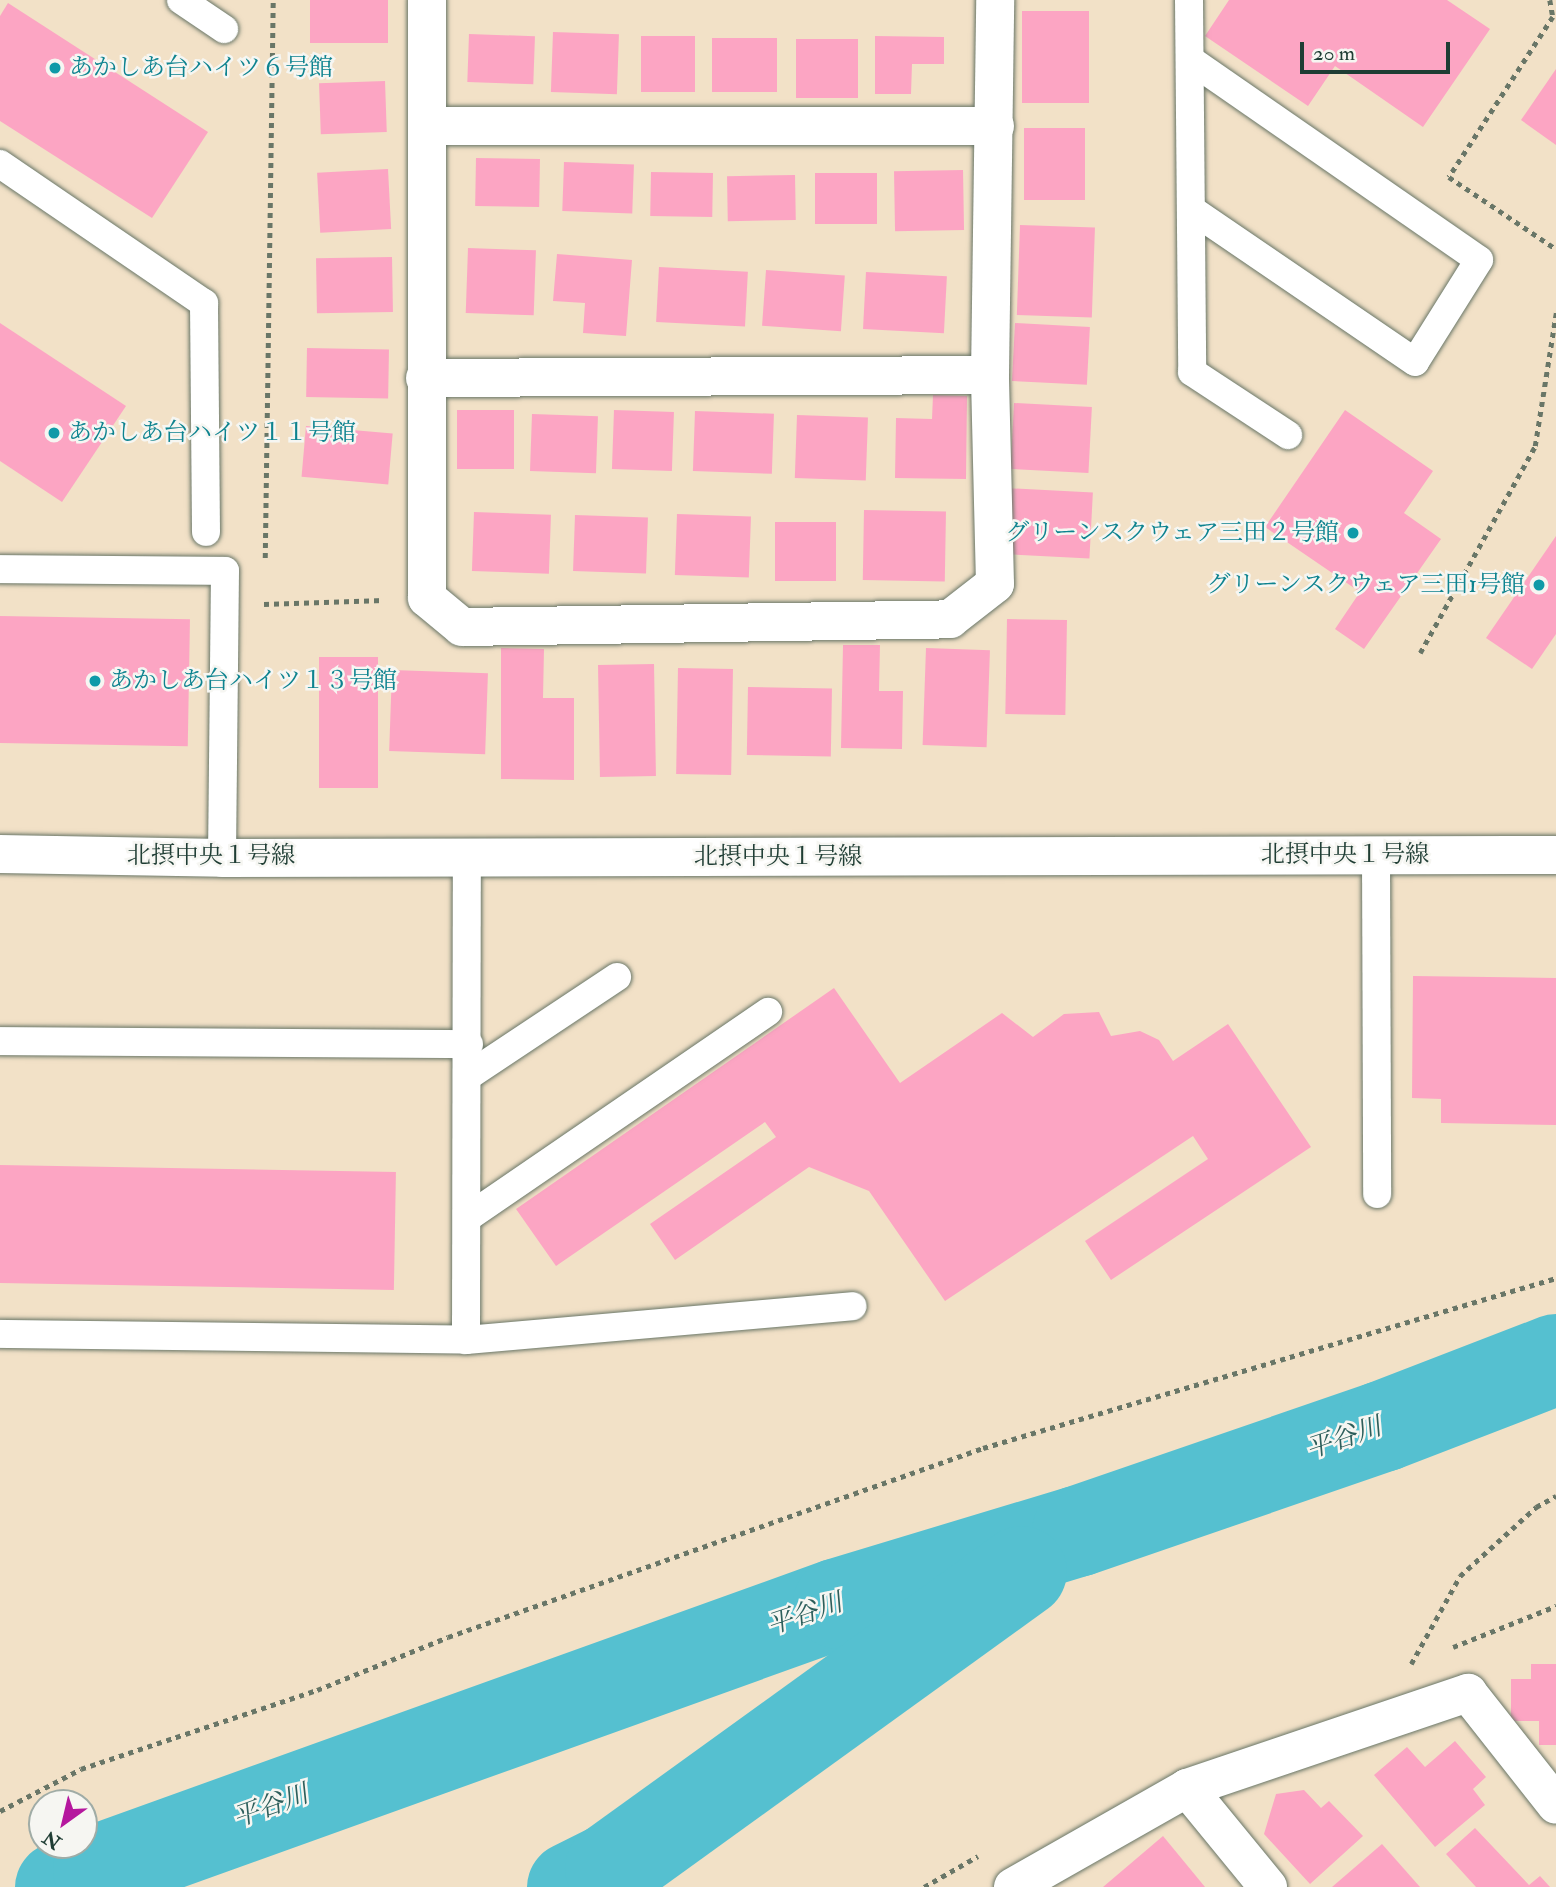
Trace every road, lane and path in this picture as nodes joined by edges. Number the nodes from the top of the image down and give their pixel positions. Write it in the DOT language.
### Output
graph roads {
  1 [pos="181,0"];
  2 [pos="274,0"];
  3 [pos="427,0"];
  4 [pos="995,0"];
  5 [pos="1189,0"];
  6 [pos="1550,0"];
  7 [pos="224,29"];
  8 [pos="1192,61"];
  9 [pos="995,125"];
  10 [pos="428,126"];
  11 [pos="0,164"];
  12 [pos="1194,211"];
  13 [pos="1556,249"];
  14 [pos="1556,313"];
  15 [pos="990,375"];
  16 [pos="425,378"];
  17 [pos="1288,435"];
  18 [pos="206,532"];
  19 [pos="265,563"];
  20 [pos="0,569"];
  21 [pos="265,590"];
  22 [pos="427,598"];
  23 [pos="264,604"];
  24 [pos="264,617"];
  25 [pos="1420,653"];
  26 [pos="0,854"];
  27 [pos="1376,855"];
  28 [pos="1556,855"];
  29 [pos="467,857"];
  30 [pos="222,858"];
  31 [pos="617,976"];
  32 [pos="768,1012"];
  33 [pos="0,1041"];
  34 [pos="469,1044"];
  35 [pos="468,1076"];
  36 [pos="1377,1194"];
  37 [pos="467,1218"];
  38 [pos="1556,1278"];
  39 [pos="853,1306"];
  40 [pos="0,1334"];
  41 [pos="466,1340"];
  42 [pos="1556,1496"];
  43 [pos="1411,1664"];
  44 [pos="1187,1788"];
  45 [pos="1556,1805"];
  46 [pos="0,1811"];
  47 [pos="1013,1887"];
  48 [pos="1268,1887"];
  1 -- 7 [label="lane"];
  2 -- 19 [label="path"];
  3 -- 10 [label="street"];
  4 -- 9 [label="street"];
  5 -- 8 [label="lane"];
  6 -- 13 [label="path"];
  8 -- 12 [label="lane"];
  8 -- 12 [label="lane"];
  9 -- 10 [label="street"];
  9 -- 15 [label="street"];
  10 -- 16 [label="street"];
  11 -- 18 [label="lane"];
  12 -- 17 [label="lane"];
  14 -- 25 [label="path"];
  15 -- 16 [label="street"];
  15 -- 22 [label="street"];
  16 -- 22 [label="street"];
  20 -- 30 [label="lane"];
  21 -- 23 [label="path"];
  22 -- 23 [label="path"];
  23 -- 24 [label="path"];
  26 -- 30 [label="street, 北摂中央１号線"];
  27 -- 28 [label="street, 北摂中央１号線"];
  27 -- 29 [label="street, 北摂中央１号線"];
  27 -- 36 [label="lane"];
  29 -- 30 [label="street, 北摂中央１号線"];
  29 -- 34 [label="lane"];
  31 -- 35 [label="lane"];
  32 -- 37 [label="lane"];
  33 -- 34 [label="lane"];
  34 -- 35 [label="lane"];
  35 -- 37 [label="lane"];
  37 -- 41 [label="lane"];
  38 -- 46 [label="path"];
  39 -- 41 [label="lane"];
  40 -- 41 [label="lane"];
  42 -- 43 [label="path"];
  44 -- 45 [label="street"];
  44 -- 47 [label="street"];
  44 -- 48 [label="street"];
}
